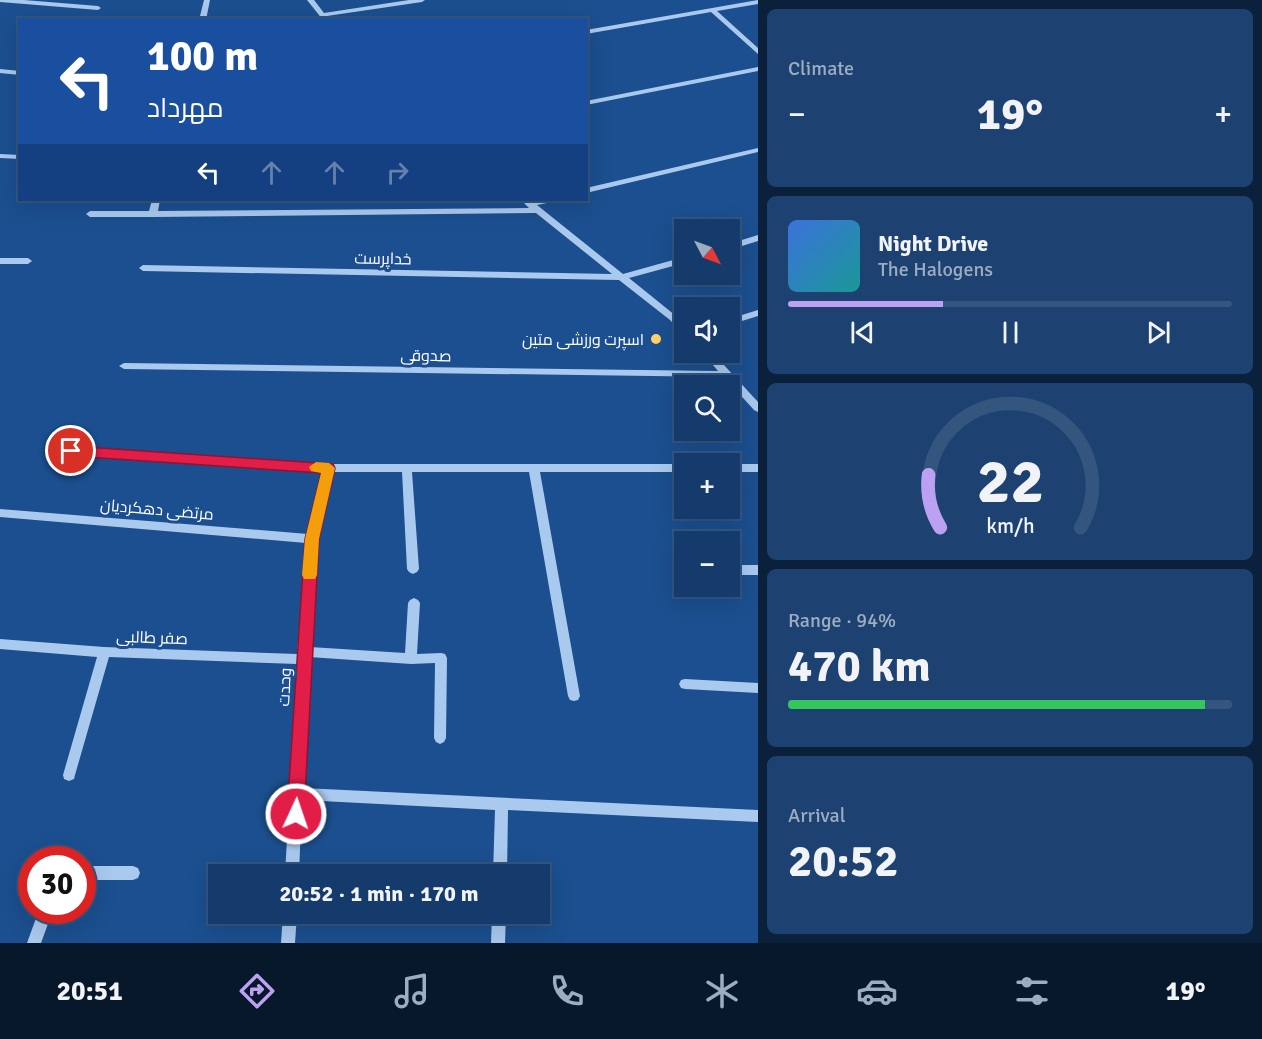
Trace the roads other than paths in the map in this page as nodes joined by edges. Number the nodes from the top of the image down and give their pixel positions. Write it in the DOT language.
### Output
graph roads {
  1 [pos="0,0"];
  2 [pos="207,0"];
  3 [pos="310,0"];
  4 [pos="422,0"];
  5 [pos="758,2"];
  6 [pos="98,8"];
  7 [pos="712,10"];
  8 [pos="325,17"];
  9 [pos="202,18"];
  10 [pos="588,32"];
  11 [pos="758,52"];
  12 [pos="758,69"];
  13 [pos="0,71"];
  14 [pos="18,73"];
  15 [pos="588,103"];
  16 [pos="758,150"];
  17 [pos="0,156"];
  18 [pos="18,157"];
  19 [pos="588,191"];
  20 [pos="156,201"];
  21 [pos="528,202"];
  22 [pos="539,210"];
  23 [pos="90,214"];
  24 [pos="153,214"];
  25 [pos="758,238"];
  26 [pos="740,244"];
  27 [pos="0,261"];
  28 [pos="28,261"];
  29 [pos="674,263"];
  30 [pos="143,268"];
  31 [pos="622,278"];
  32 [pos="758,313"];
  33 [pos="740,319"];
  34 [pos="674,322"];
  35 [pos="716,363"];
  36 [pos="124,366"];
  37 [pos="727,374"];
  38 [pos="758,408"];
  39 [pos="71,451"];
  40 [pos="329,468"];
  41 [pos="407,468"];
  42 [pos="534,468"];
  43 [pos="674,468"];
  44 [pos="740,468"];
  45 [pos="758,468"];
  46 [pos="0,513"];
  47 [pos="312,539"];
  48 [pos="412,569"];
  49 [pos="740,570"];
  50 [pos="758,570"];
  51 [pos="414,603"];
  52 [pos="0,644"];
  53 [pos="104,652"];
  54 [pos="304,655"];
  55 [pos="411,659"];
  56 [pos="685,684"];
  57 [pos="758,688"];
  58 [pos="574,696"];
  59 [pos="440,738"];
  60 [pos="69,775"];
  61 [pos="297,794"];
  62 [pos="502,805"];
  63 [pos="758,816"];
  64 [pos="293,864"];
  65 [pos="500,864"];
  66 [pos="96,873"];
  67 [pos="133,873"];
  68 [pos="41,924"];
  69 [pos="289,924"];
  70 [pos="499,924"];
  71 [pos="34,943"];
  72 [pos="288,943"];
  73 [pos="498,943"];
  1 -- 6 [label="street"];
  2 -- 9 [label="street"];
  3 -- 8 [label="street"];
  4 -- 8 [label="street"];
  5 -- 7 [label="street"];
  7 -- 10 [label="street"];
  7 -- 11 [label="street"];
  12 -- 15 [label="street"];
  13 -- 14 [label="street"];
  16 -- 19 [label="street"];
  17 -- 18 [label="street"];
  20 -- 24 [label="street"];
  21 -- 22 [label="street"];
  22 -- 24 [label="street"];
  22 -- 31 [label="street"];
  23 -- 24 [label="street"];
  25 -- 26 [label="street"];
  27 -- 28 [label="street"];
  29 -- 31 [label="street, خداپرست"];
  30 -- 31 [label="street, خداپرست"];
  31 -- 34 [label="street"];
  32 -- 33 [label="street"];
  35 -- 37 [label="street"];
  36 -- 37 [label="street, صدوقی"];
  37 -- 38 [label="street"];
  39 -- 40 [label="street"];
  40 -- 41 [label="street"];
  40 -- 47 [label="street, وحدت"];
  41 -- 42 [label="street"];
  41 -- 48 [label="street"];
  42 -- 43 [label="street"];
  42 -- 58 [label="street"];
  44 -- 45 [label="street"];
  46 -- 47 [label="street, مرتضی دهکردیان"];
  47 -- 54 [label="street, وحدت"];
  49 -- 50 [label="street"];
  51 -- 55 [label="street"];
  52 -- 53 [label="street, صفر طالبی"];
  53 -- 54 [label="street, صفر طالبی"];
  53 -- 60 [label="street"];
  54 -- 55 [label="street, صفر طالبی"];
  54 -- 61 [label="street, وحدت"];
  55 -- 59 [label="street, صفر طالبی"];
  56 -- 57 [label="street"];
  61 -- 62 [label="street"];
  61 -- 64 [label="street, وحدت"];
  62 -- 63 [label="street"];
  62 -- 65 [label="street"];
  66 -- 67 [label="street"];
  68 -- 71 [label="street"];
  69 -- 72 [label="street"];
  70 -- 73 [label="street"];
}
